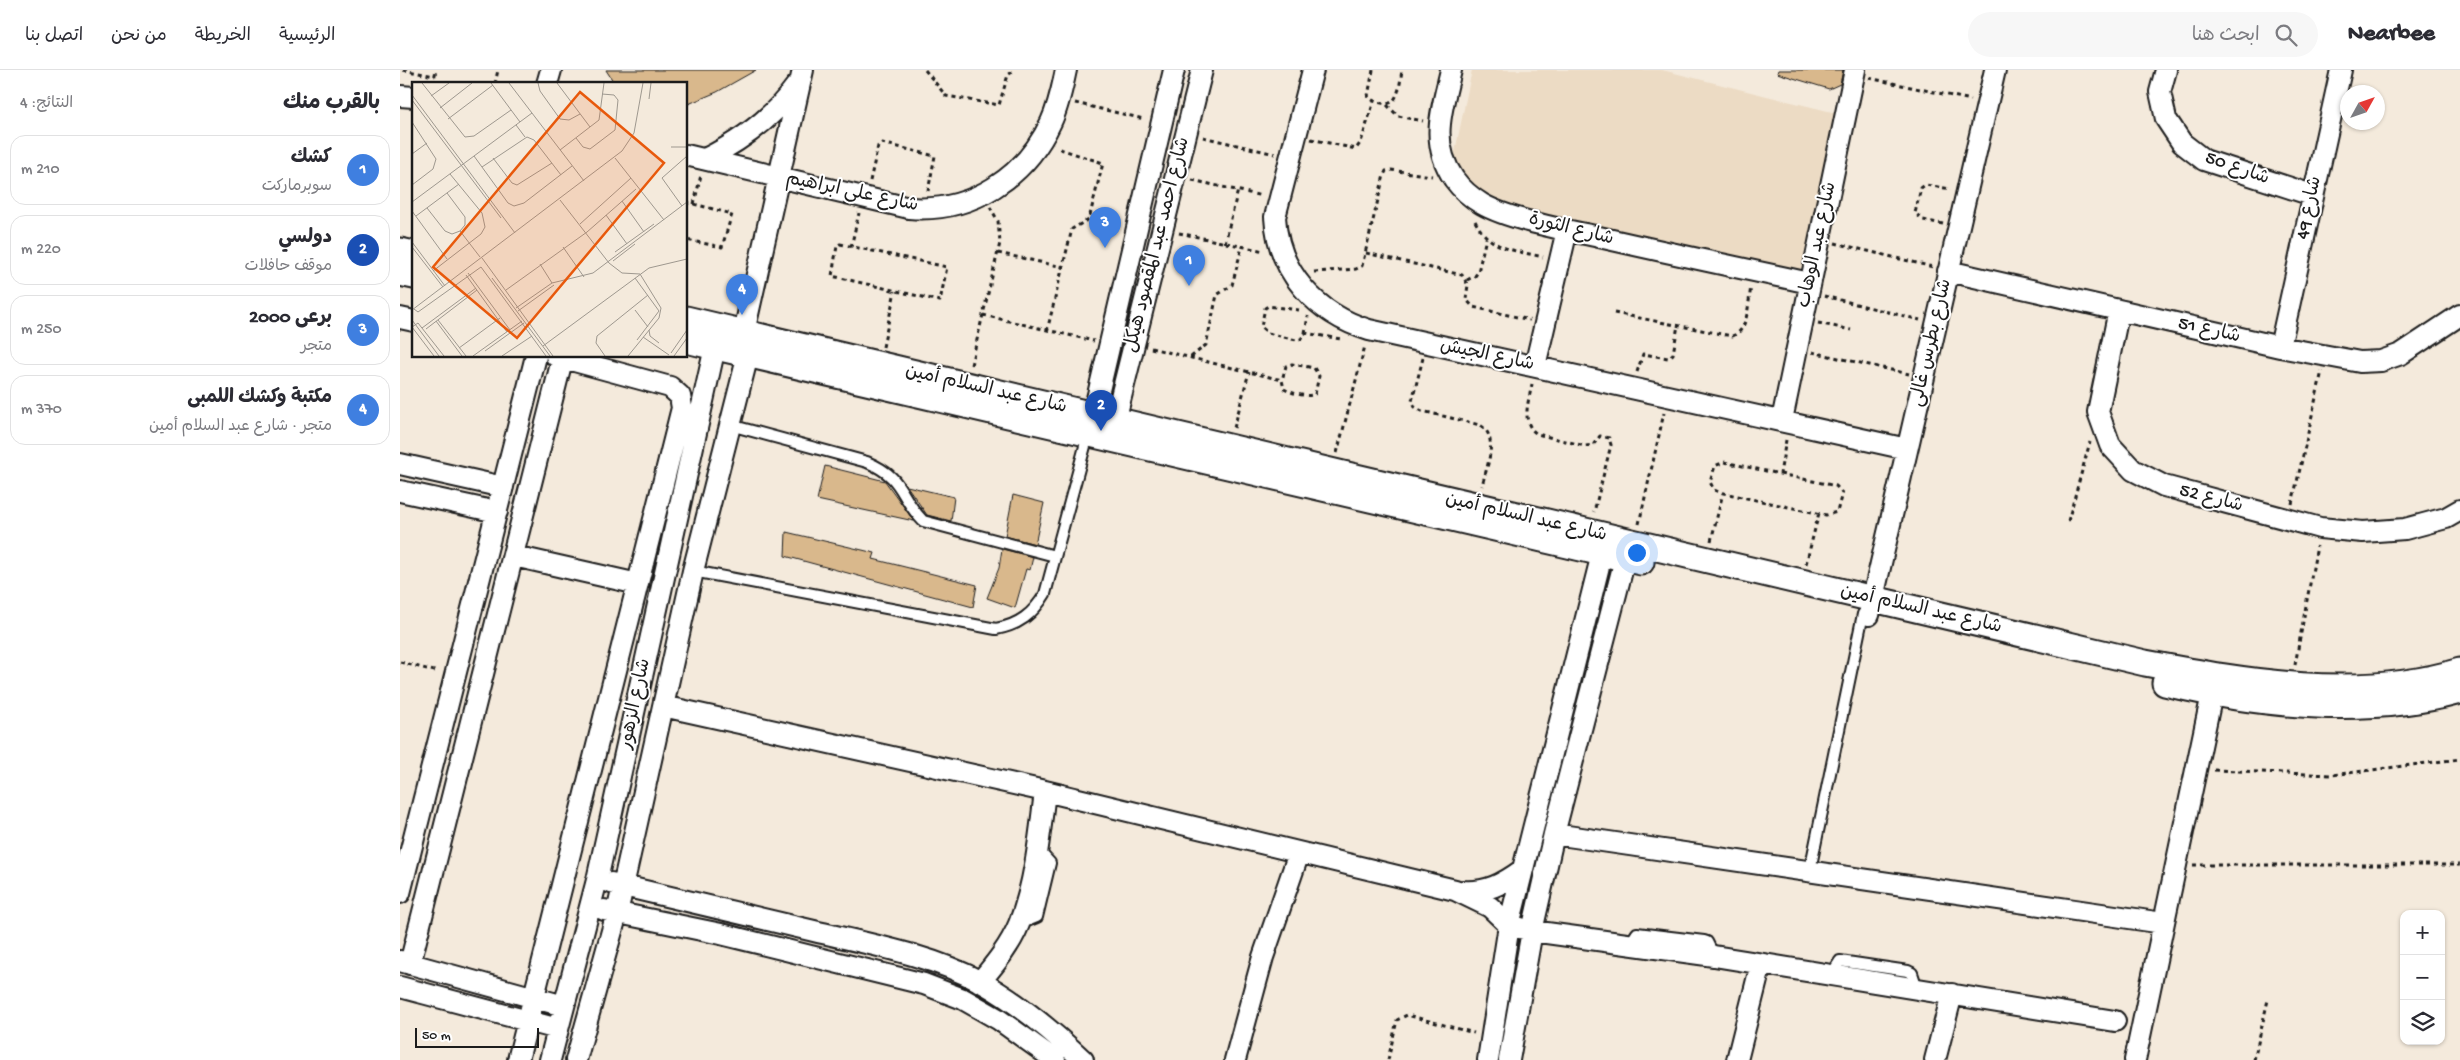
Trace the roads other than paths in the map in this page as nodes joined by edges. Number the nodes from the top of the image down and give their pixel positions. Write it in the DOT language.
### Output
graph roads {
  1 [pos="1066,70"];
  2 [pos="1174,70"];
  3 [pos="1202,70"];
  4 [pos="1312,70"];
  5 [pos="1451,70"];
  6 [pos="1995,70"];
  7 [pos="2166,70"];
  8 [pos="2341,70"];
  9 [pos="1854,72"];
  10 [pos="801,75"];
  11 [pos="696,157"];
  12 [pos="778,177"];
  13 [pos="2312,195"];
  14 [pos="1567,230"];
  15 [pos="1948,271"];
  16 [pos="1810,288"];
  17 [pos="2119,310"];
  18 [pos="2460,315"];
  19 [pos="688,320"];
  20 [pos="688,340"];
  21 [pos="746,344"];
  22 [pos="715,347"];
  23 [pos="2280,347"];
  24 [pos="535,358"];
  25 [pos="561,358"];
  26 [pos="565,358"];
  27 [pos="1535,366"];
  28 [pos="1786,421"];
  29 [pos="730,425"];
  30 [pos="1102,428"];
  31 [pos="1907,449"];
  32 [pos="406,465"];
  33 [pos="503,487"];
  34 [pos="403,492"];
  35 [pos="2460,510"];
  36 [pos="497,512"];
  37 [pos="1620,552"];
  38 [pos="514,556"];
  39 [pos="1055,556"];
  40 [pos="693,571"];
  41 [pos="638,584"];
  42 [pos="1868,609"];
  43 [pos="472,611"];
  44 [pos="499,617"];
  45 [pos="2460,671"];
  46 [pos="2460,691"];
  47 [pos="2212,694"];
  48 [pos="663,706"];
  49 [pos="436,758"];
  50 [pos="462,762"];
  51 [pos="1045,792"];
  52 [pos="408,823"];
  53 [pos="444,832"];
  54 [pos="1554,834"];
  55 [pos="1299,853"];
  56 [pos="1522,870"];
  57 [pos="1810,870"];
  58 [pos="597,880"];
  59 [pos="623,886"];
  60 [pos="1455,890"];
  61 [pos="400,892"];
  62 [pos="590,907"];
  63 [pos="618,913"];
  64 [pos="2163,923"];
  65 [pos="1509,925"];
  66 [pos="1532,932"];
  67 [pos="405,963"];
  68 [pos="1761,964"];
  69 [pos="980,982"];
  70 [pos="400,987"];
  71 [pos="1952,994"];
  72 [pos="534,998"];
  73 [pos="564,1006"];
  74 [pos="528,1021"];
  75 [pos="2115,1021"];
  76 [pos="558,1029"];
  77 [pos="518,1060"];
  78 [pos="550,1060"];
  79 [pos="576,1060"];
  80 [pos="1055,1060"];
  81 [pos="1084,1060"];
  82 [pos="1235,1060"];
  83 [pos="1488,1060"];
  84 [pos="1509,1060"];
  85 [pos="1737,1060"];
  86 [pos="1935,1060"];
  87 [pos="2134,1060"];
  1 -- 12 [label="street, شارع على ابراهيم"];
  2 -- 30 [label="street, شارع احمد عبد المقصود هيكل"];
  3 -- 30 [label="street, شارع احمد عبد المقصود هيكل"];
  4 -- 27 [label="street, شارع الجيش"];
  5 -- 14 [label="street, شارع الثورة"];
  6 -- 15 [label="street, شارع بطرس غالى"];
  7 -- 13 [label="street, شارع 50"];
  8 -- 13 [label="street, شارع 49"];
  9 -- 16 [label="street, شارع عبد الوهاب"];
  10 -- 11 [label="street"];
  10 -- 12 [label="street, شارع الزهور"];
  11 -- 12 [label="street, شارع على ابراهيم"];
  12 -- 21 [label="street, شارع الزهور"];
  13 -- 23 [label="street, شارع 49"];
  14 -- 16 [label="street, شارع الثورة"];
  14 -- 27 [label="street"];
  15 -- 17 [label="street, شارع 51"];
  15 -- 31 [label="street, شارع بطرس غالى"];
  16 -- 28 [label="street, شارع عبد الوهاب"];
  17 -- 23 [label="street, شارع 51"];
  17 -- 35 [label="street, شارع 52"];
  18 -- 23 [label="street, شارع 51"];
  19 -- 21 [label="street, شارع عبد السلام أمين"];
  20 -- 22 [label="street, شارع عبد السلام أمين"];
  21 -- 22 [label="street, شارع عبد السلام أمين"];
  21 -- 29 [label="street, شارع الزهور"];
  21 -- 30 [label="street, شارع عبد السلام أمين"];
  21 -- 30 [label="street, شارع عبد السلام أمين"];
  22 -- 58 [label="street, شارع الزهور"];
  24 -- 33 [label="street"];
  25 -- 38 [label="street"];
  26 -- 41 [label="street"];
  27 -- 28 [label="street, شارع الجيش"];
  28 -- 31 [label="street, شارع الجيش"];
  29 -- 39 [label="lane"];
  29 -- 40 [label="street, شارع الزهور"];
  30 -- 37 [label="street, شارع عبد السلام أمين"];
  30 -- 37 [label="street, شارع عبد السلام أمين"];
  30 -- 39 [label="lane"];
  31 -- 42 [label="street, شارع بطرس غالى"];
  32 -- 33 [label="street"];
  32 -- 34 [label="street"];
  33 -- 36 [label="street"];
  34 -- 36 [label="street"];
  36 -- 43 [label="street"];
  37 -- 42 [label="street, شارع عبد السلام أمين"];
  37 -- 42 [label="street, شارع عبد السلام أمين"];
  37 -- 54 [label="street"];
  37 -- 56 [label="street"];
  38 -- 41 [label="street"];
  38 -- 44 [label="street"];
  39 -- 40 [label="lane"];
  40 -- 48 [label="street, شارع الزهور"];
  41 -- 72 [label="street"];
  42 -- 45 [label="street, شارع عبد السلام أمين"];
  42 -- 47 [label="street, شارع عبد السلام أمين"];
  42 -- 57 [label="lane"];
  43 -- 44 [label="street"];
  43 -- 49 [label="street"];
  44 -- 50 [label="street"];
  46 -- 47 [label="street, شارع عبد السلام أمين"];
  47 -- 64 [label="street"];
  48 -- 51 [label="street"];
  48 -- 59 [label="street, شارع الزهور"];
  49 -- 50 [label="street"];
  49 -- 52 [label="street"];
  50 -- 53 [label="street"];
  51 -- 55 [label="street"];
  51 -- 69 [label="street"];
  52 -- 53 [label="street"];
  52 -- 61 [label="street"];
  53 -- 67 [label="street"];
  54 -- 57 [label="street"];
  54 -- 66 [label="street"];
  55 -- 60 [label="street"];
  55 -- 82 [label="street"];
  56 -- 60 [label="street"];
  56 -- 65 [label="street"];
  57 -- 64 [label="street"];
  58 -- 59 [label="street"];
  58 -- 62 [label="street, شارع الزهور"];
  59 -- 63 [label="street, شارع الزهور"];
  59 -- 69 [label="street"];
  60 -- 65 [label="street"];
  62 -- 63 [label="street"];
  62 -- 73 [label="street, شارع الزهور"];
  63 -- 79 [label="street, شارع الزهور"];
  63 -- 80 [label="street"];
  64 -- 87 [label="street"];
  65 -- 66 [label="street"];
  65 -- 83 [label="street"];
  66 -- 68 [label="street"];
  66 -- 84 [label="street"];
  67 -- 72 [label="street"];
  68 -- 71 [label="street"];
  68 -- 85 [label="street"];
  69 -- 81 [label="street"];
  70 -- 74 [label="street"];
  71 -- 75 [label="street"];
  71 -- 86 [label="street"];
  72 -- 73 [label="street"];
  72 -- 74 [label="street"];
  73 -- 76 [label="street, شارع الزهور"];
  74 -- 76 [label="street"];
  74 -- 77 [label="street"];
  76 -- 78 [label="street, شارع الزهور"];
}
